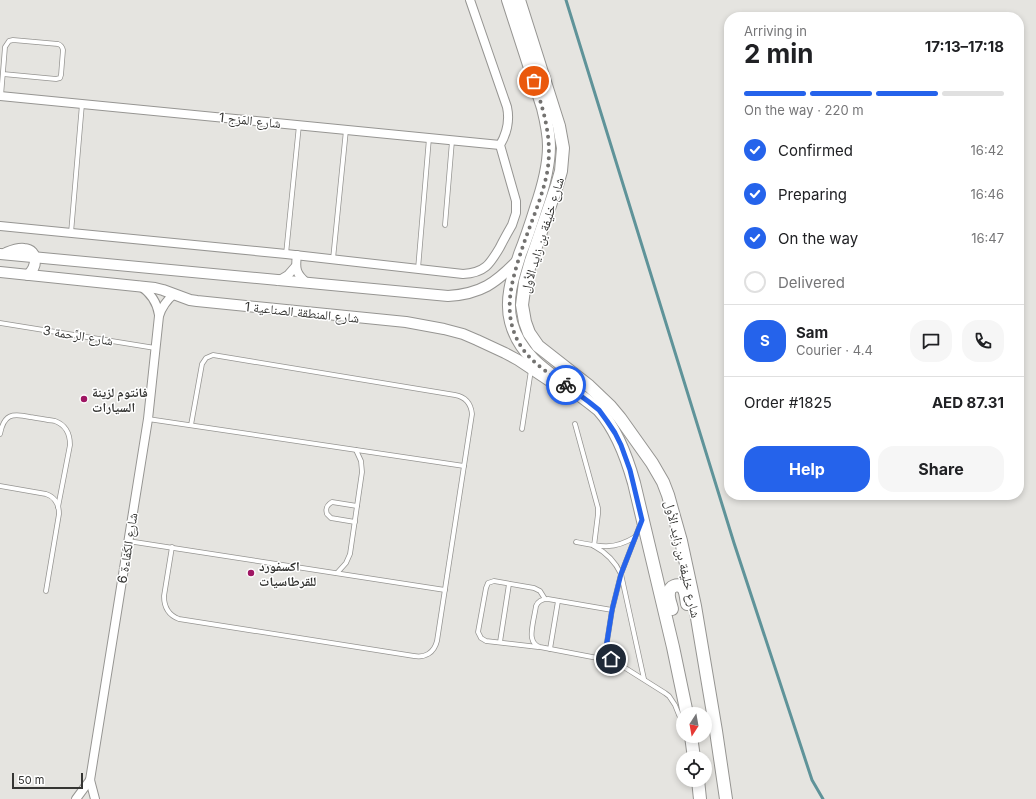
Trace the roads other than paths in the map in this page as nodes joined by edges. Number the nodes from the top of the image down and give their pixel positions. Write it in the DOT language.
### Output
graph roads {
  1 [pos="470,0"];
  2 [pos="508,0"];
  3 [pos="519,0"];
  4 [pos="3,74"];
  5 [pos="0,96"];
  6 [pos="82,104"];
  7 [pos="299,125"];
  8 [pos="346,130"];
  9 [pos="429,138"];
  10 [pos="452,140"];
  11 [pos="500,145"];
  12 [pos="445,225"];
  13 [pos="0,226"];
  14 [pos="71,233"];
  15 [pos="1,254"];
  16 [pos="286,254"];
  17 [pos="297,255"];
  18 [pos="35,258"];
  19 [pos="333,259"];
  20 [pos="519,259"];
  21 [pos="296,266"];
  22 [pos="418,269"];
  23 [pos="0,272"];
  24 [pos="28,275"];
  25 [pos="278,281"];
  26 [pos="307,284"];
  27 [pos="140,285"];
  28 [pos="174,294"];
  29 [pos="159,316"];
  30 [pos="0,322"];
  31 [pos="156,348"];
  32 [pos="532,369"];
  33 [pos="589,402"];
  34 [pos="148,419"];
  35 [pos="575,424"];
  36 [pos="191,425"];
  37 [pos="522,429"];
  38 [pos="0,434"];
  39 [pos="356,450"];
  40 [pos="464,466"];
  41 [pos="0,486"];
  42 [pos="58,506"];
  43 [pos="357,506"];
  44 [pos="642,520"];
  45 [pos="355,522"];
  46 [pos="636,537"];
  47 [pos="128,541"];
  48 [pos="576,542"];
  49 [pos="594,546"];
  50 [pos="172,547"];
  51 [pos="337,573"];
  52 [pos="621,574"];
  53 [pos="509,584"];
  54 [pos="46,590"];
  55 [pos="445,590"];
  56 [pos="545,599"];
  57 [pos="558,601"];
  58 [pos="612,610"];
  59 [pos="500,642"];
  60 [pos="540,648"];
  61 [pos="550,649"];
  62 [pos="614,661"];
  63 [pos="705,663"];
  64 [pos="644,679"];
  65 [pos="683,691"];
  66 [pos="686,707"];
  67 [pos="676,708"];
  68 [pos="90,780"];
  69 [pos="699,787"];
  70 [pos="76,799"];
  71 [pos="95,799"];
  72 [pos="700,799"];
  73 [pos="726,799"];
  1 -- 11 [label="street"];
  2 -- 20 [label="main road, شارع خليفة بن زايد الأول"];
  3 -- 63 [label="main road, شارع خليفة بن زايد الأول"];
  4 -- 4 [label="lane"];
  4 -- 5 [label="lane"];
  5 -- 6 [label="street, شارع المَزج 1"];
  6 -- 7 [label="street, شارع المَزج 1"];
  6 -- 14 [label="lane"];
  7 -- 8 [label="street, شارع المَزج 1"];
  7 -- 16 [label="lane"];
  8 -- 9 [label="street, شارع المَزج 1"];
  8 -- 19 [label="lane"];
  9 -- 10 [label="street, شارع المَزج 1"];
  9 -- 22 [label="lane"];
  10 -- 11 [label="street, شارع المَزج 1"];
  10 -- 12 [label="lane"];
  11 -- 22 [label="street"];
  13 -- 14 [label="street"];
  14 -- 16 [label="street"];
  15 -- 18 [label="street"];
  16 -- 17 [label="street"];
  17 -- 19 [label="street"];
  17 -- 21 [label="street"];
  18 -- 24 [label="street"];
  18 -- 25 [label="street"];
  19 -- 22 [label="street"];
  20 -- 26 [label="street"];
  20 -- 33 [label="main road, شارع خليفة بن زايد الأول"];
  21 -- 25 [label="street"];
  21 -- 26 [label="street"];
  23 -- 24 [label="street, شارع المنطقة الصناعية 1"];
  24 -- 27 [label="street, شارع المنطقة الصناعية 1"];
  25 -- 26 [label="street"];
  27 -- 28 [label="street, شارع المنطقة الصناعية 1"];
  27 -- 29 [label="street, شارع الكَفاءة 6"];
  28 -- 29 [label="street, شارع الكَفاءة 6"];
  28 -- 32 [label="street, شارع المنطقة الصناعية 1"];
  29 -- 31 [label="street, شارع الكَفاءة 6"];
  30 -- 31 [label="lane, شارع الرَّحمة 3"];
  31 -- 34 [label="street, شارع الكَفاءة 6"];
  32 -- 33 [label="street, شارع المنطقة الصناعية 1"];
  32 -- 37 [label="lane"];
  33 -- 44 [label="main road, شارع خليفة بن زايد الأول"];
  34 -- 36 [label="lane"];
  34 -- 47 [label="street, شارع الكَفاءة 6"];
  35 -- 49 [label="lane"];
  36 -- 39 [label="lane"];
  36 -- 40 [label="lane"];
  38 -- 42 [label="lane"];
  39 -- 40 [label="lane"];
  39 -- 43 [label="lane"];
  40 -- 55 [label="lane"];
  41 -- 42 [label="lane"];
  42 -- 54 [label="lane"];
  43 -- 45 [label="lane"];
  43 -- 45 [label="lane"];
  44 -- 46 [label="lane"];
  44 -- 65 [label="main road, شارع خليفة بن زايد الأول"];
  45 -- 51 [label="lane"];
  46 -- 49 [label="lane"];
  46 -- 52 [label="lane"];
  47 -- 50 [label="lane"];
  47 -- 68 [label="street, شارع الكَفاءة 6"];
  48 -- 49 [label="lane"];
  49 -- 52 [label="lane"];
  50 -- 51 [label="lane"];
  50 -- 55 [label="lane"];
  51 -- 55 [label="lane"];
  52 -- 58 [label="lane"];
  52 -- 64 [label="lane"];
  53 -- 56 [label="lane"];
  53 -- 59 [label="lane"];
  53 -- 59 [label="lane"];
  56 -- 57 [label="lane"];
  56 -- 60 [label="lane"];
  57 -- 58 [label="lane"];
  57 -- 61 [label="lane"];
  58 -- 62 [label="lane"];
  59 -- 60 [label="lane"];
  60 -- 61 [label="lane"];
  61 -- 62 [label="lane"];
  62 -- 64 [label="lane"];
  63 -- 65 [label="main road"];
  63 -- 73 [label="main road, شارع خليفة بن زايد الأول"];
  64 -- 67 [label="lane"];
  65 -- 66 [label="main road, شارع خليفة بن زايد الأول"];
  68 -- 70 [label="street, شارع الكَفاءة 6"];
  68 -- 71 [label="street, شارع الكَفاءة 6"];
  69 -- 72 [label="main road"];
}
